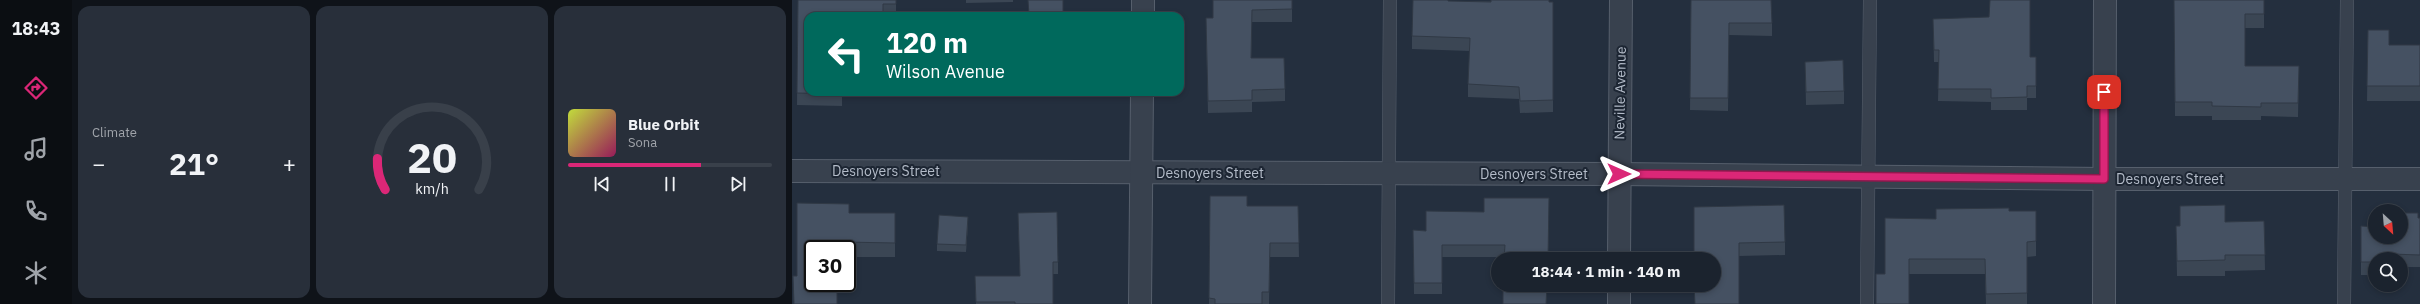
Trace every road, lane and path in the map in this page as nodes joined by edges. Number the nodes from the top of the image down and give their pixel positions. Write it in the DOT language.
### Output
graph roads {
  1 [pos="1143,0"];
  2 [pos="1390,0"];
  3 [pos="1621,0"];
  4 [pos="1870,0"];
  5 [pos="2105,0"];
  6 [pos="2347,0"];
  7 [pos="1143,12"];
  8 [pos="1142,96"];
  9 [pos="792,171"];
  10 [pos="1141,172"];
  11 [pos="1388,173"];
  12 [pos="1619,174"];
  13 [pos="1867,177"];
  14 [pos="2104,179"];
  15 [pos="2345,179"];
  16 [pos="2420,179"];
  17 [pos="1619,252"];
  18 [pos="1619,292"];
  19 [pos="1140,304"];
  20 [pos="1388,304"];
  21 [pos="1619,304"];
  22 [pos="1867,304"];
  23 [pos="2104,304"];
  24 [pos="2344,304"];
  1 -- 7 [label="street"];
  2 -- 11 [label="lane"];
  3 -- 12 [label="street, Neville Avenue"];
  4 -- 13 [label="lane"];
  5 -- 14 [label="street"];
  6 -- 15 [label="lane"];
  8 -- 10 [label="street"];
  9 -- 10 [label="street, Desnoyers Street"];
  10 -- 11 [label="street, Desnoyers Street"];
  10 -- 19 [label="street"];
  11 -- 12 [label="street, Desnoyers Street"];
  11 -- 20 [label="lane"];
  12 -- 13 [label="street, Desnoyers Street"];
  12 -- 17 [label="street, Neville Avenue"];
  13 -- 14 [label="street, Desnoyers Street"];
  13 -- 22 [label="lane"];
  14 -- 15 [label="street, Desnoyers Street"];
  14 -- 23 [label="street"];
  15 -- 16 [label="street, Desnoyers Street"];
  15 -- 24 [label="lane"];
  18 -- 21 [label="street"];
}
